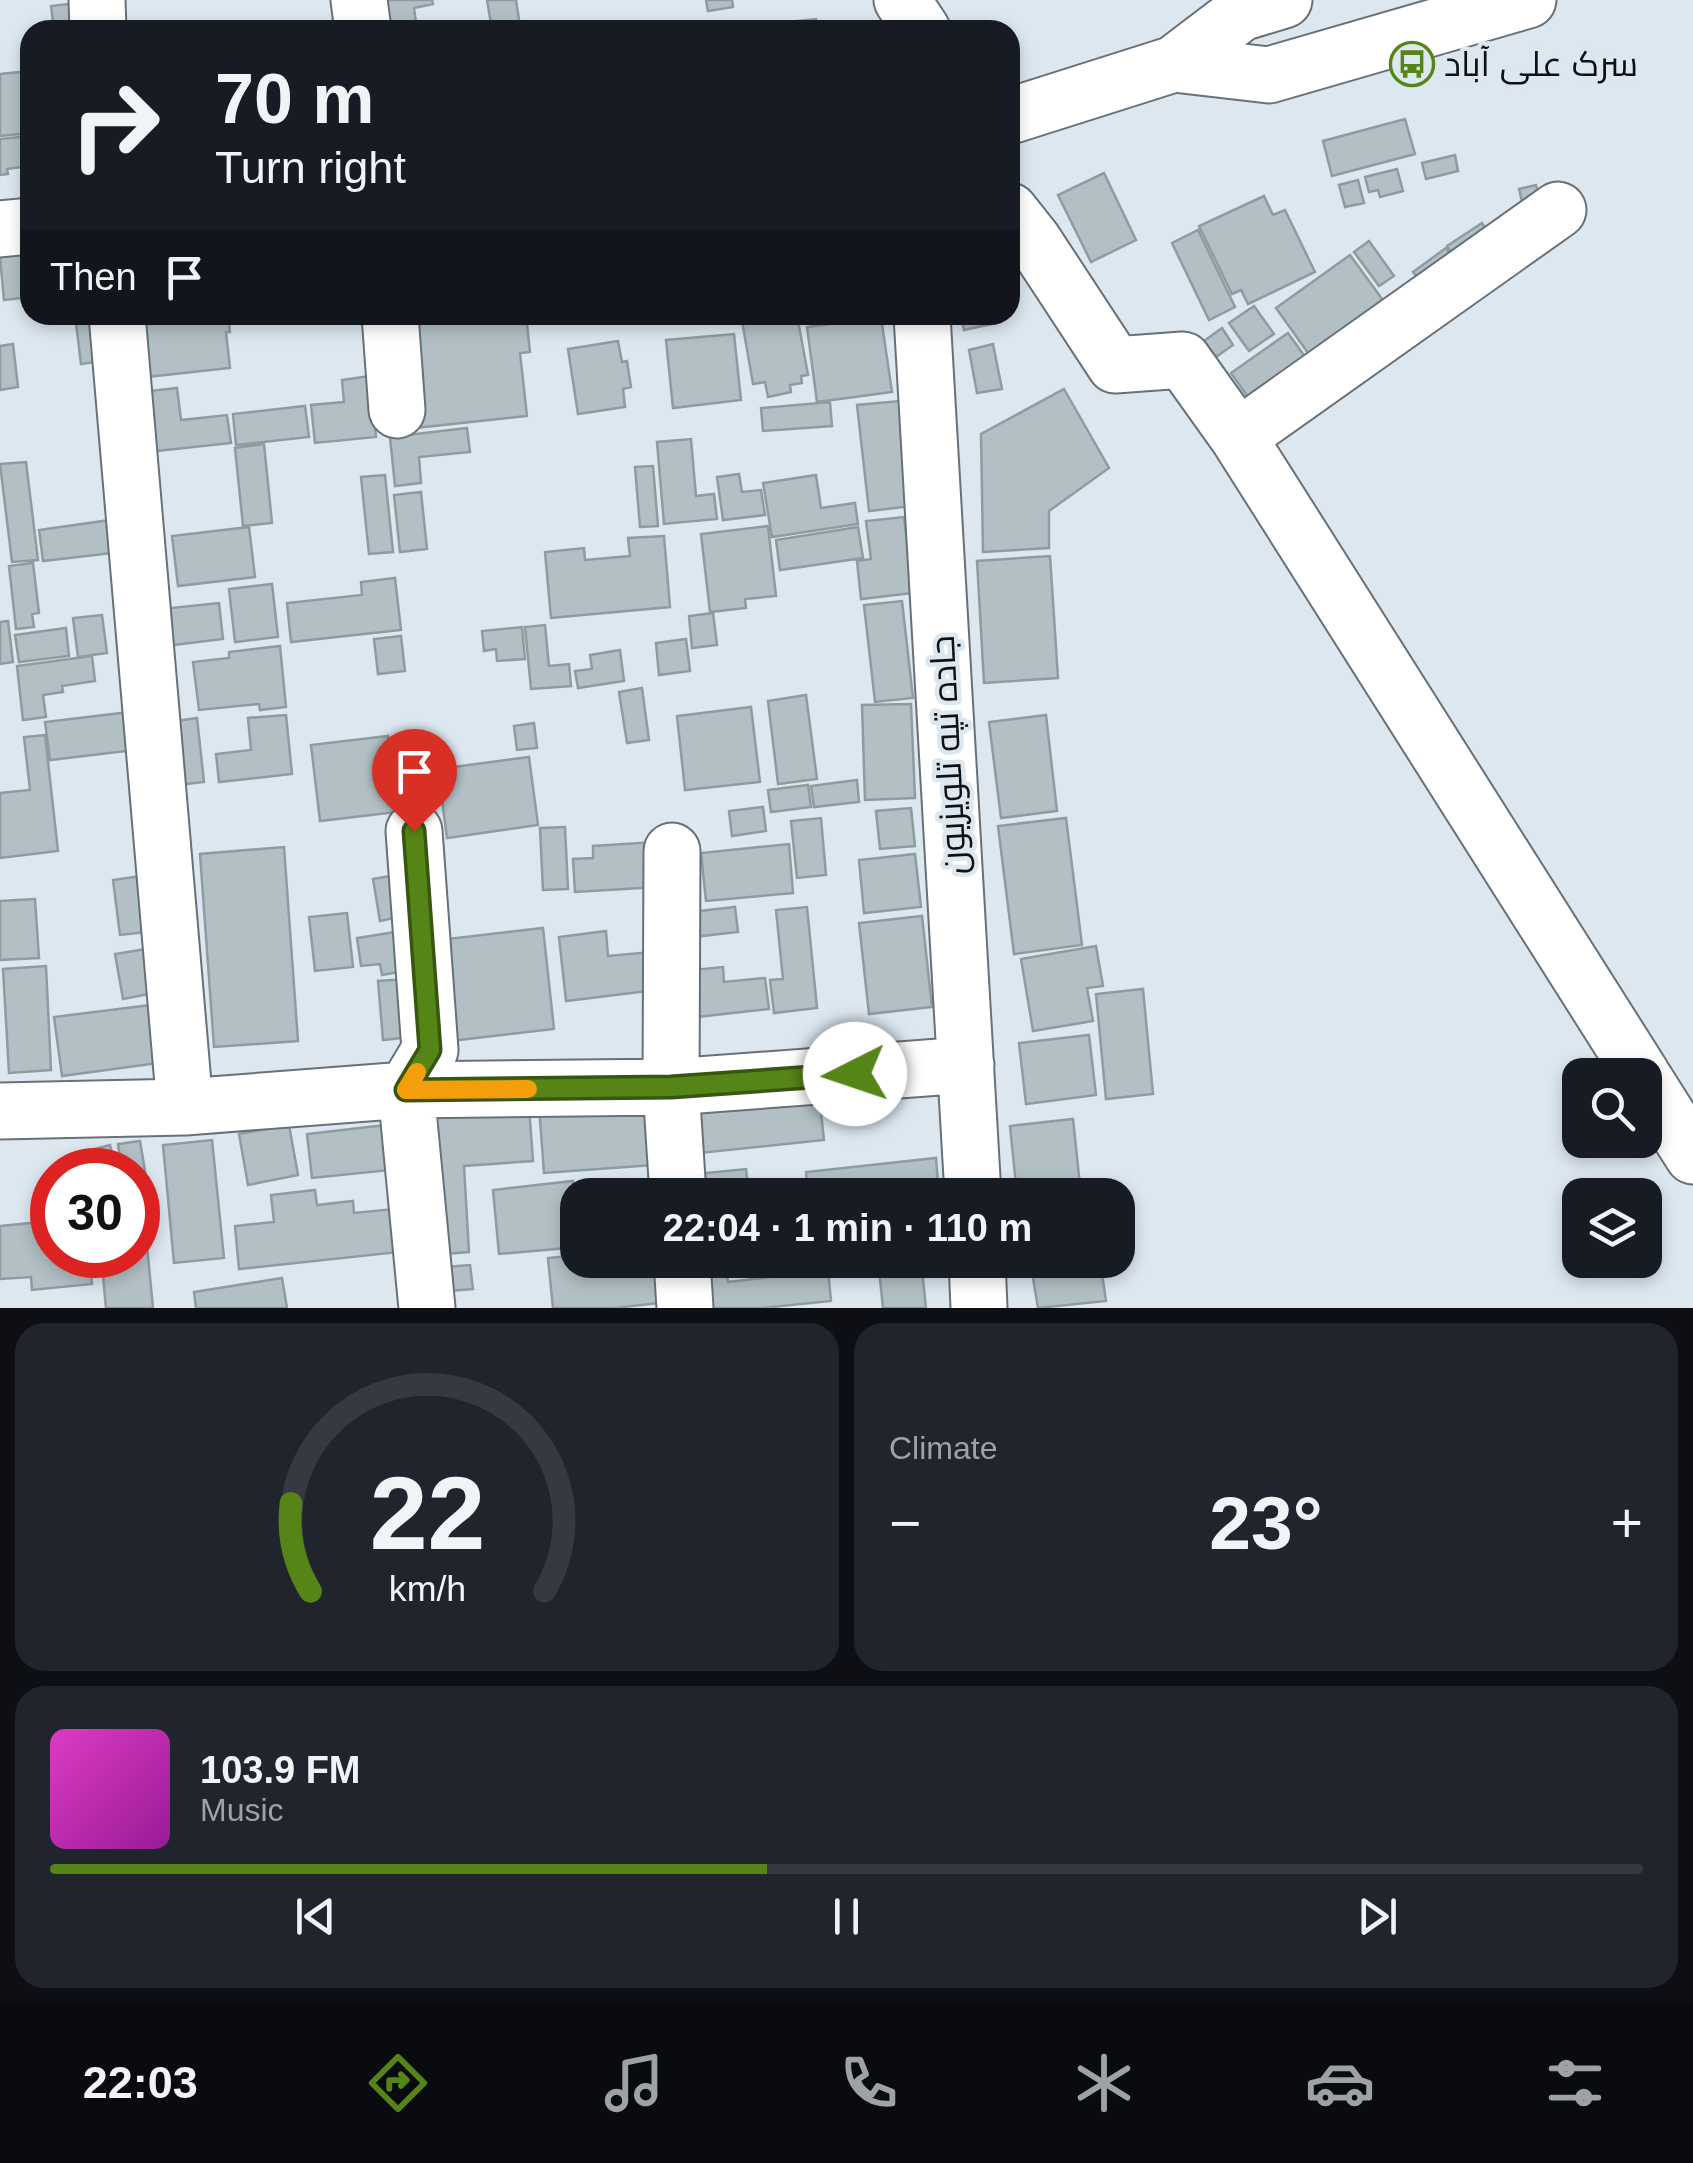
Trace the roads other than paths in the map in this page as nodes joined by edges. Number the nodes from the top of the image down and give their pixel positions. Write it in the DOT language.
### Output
graph roads {
  1 [pos="1284,0"];
  2 [pos="1528,0"];
  3 [pos="1174,64"];
  4 [pos="1020,113"];
  5 [pos="1558,210"];
  6 [pos="1020,224"];
  7 [pos="118,325"];
  8 [pos="391,325"];
  9 [pos="923,325"];
  10 [pos="397,410"];
  11 [pos="1238,437"];
  12 [pos="414,831"];
  13 [pos="672,851"];
  14 [pos="1630,1058"];
  15 [pos="966,1065"];
  16 [pos="671,1087"];
  17 [pos="406,1090"];
  18 [pos="185,1107"];
  19 [pos="1662,1108"];
  20 [pos="0,1111"];
  21 [pos="1693,1156"];
  22 [pos="677,1178"];
  23 [pos="972,1178"];
  24 [pos="683,1278"];
  25 [pos="978,1278"];
  26 [pos="428,1308"];
  27 [pos="685,1308"];
  28 [pos="979,1308"];
  1 -- 3 [label="street"];
  2 -- 3 [label="street"];
  3 -- 4 [label="street"];
  5 -- 11 [label="street"];
  6 -- 11 [label="street"];
  7 -- 18 [label="street"];
  8 -- 10 [label="street"];
  9 -- 15 [label="street, جاده تپه تلویزیون"];
  11 -- 14 [label="street"];
  12 -- 17 [label="street"];
  13 -- 16 [label="street"];
  15 -- 16 [label="street"];
  15 -- 23 [label="street, جاده تپه تلویزیون"];
  16 -- 17 [label="street"];
  16 -- 22 [label="street"];
  17 -- 18 [label="street"];
  17 -- 26 [label="street"];
  18 -- 20 [label="street"];
  19 -- 21 [label="street"];
  24 -- 27 [label="street"];
  25 -- 28 [label="street"];
}
